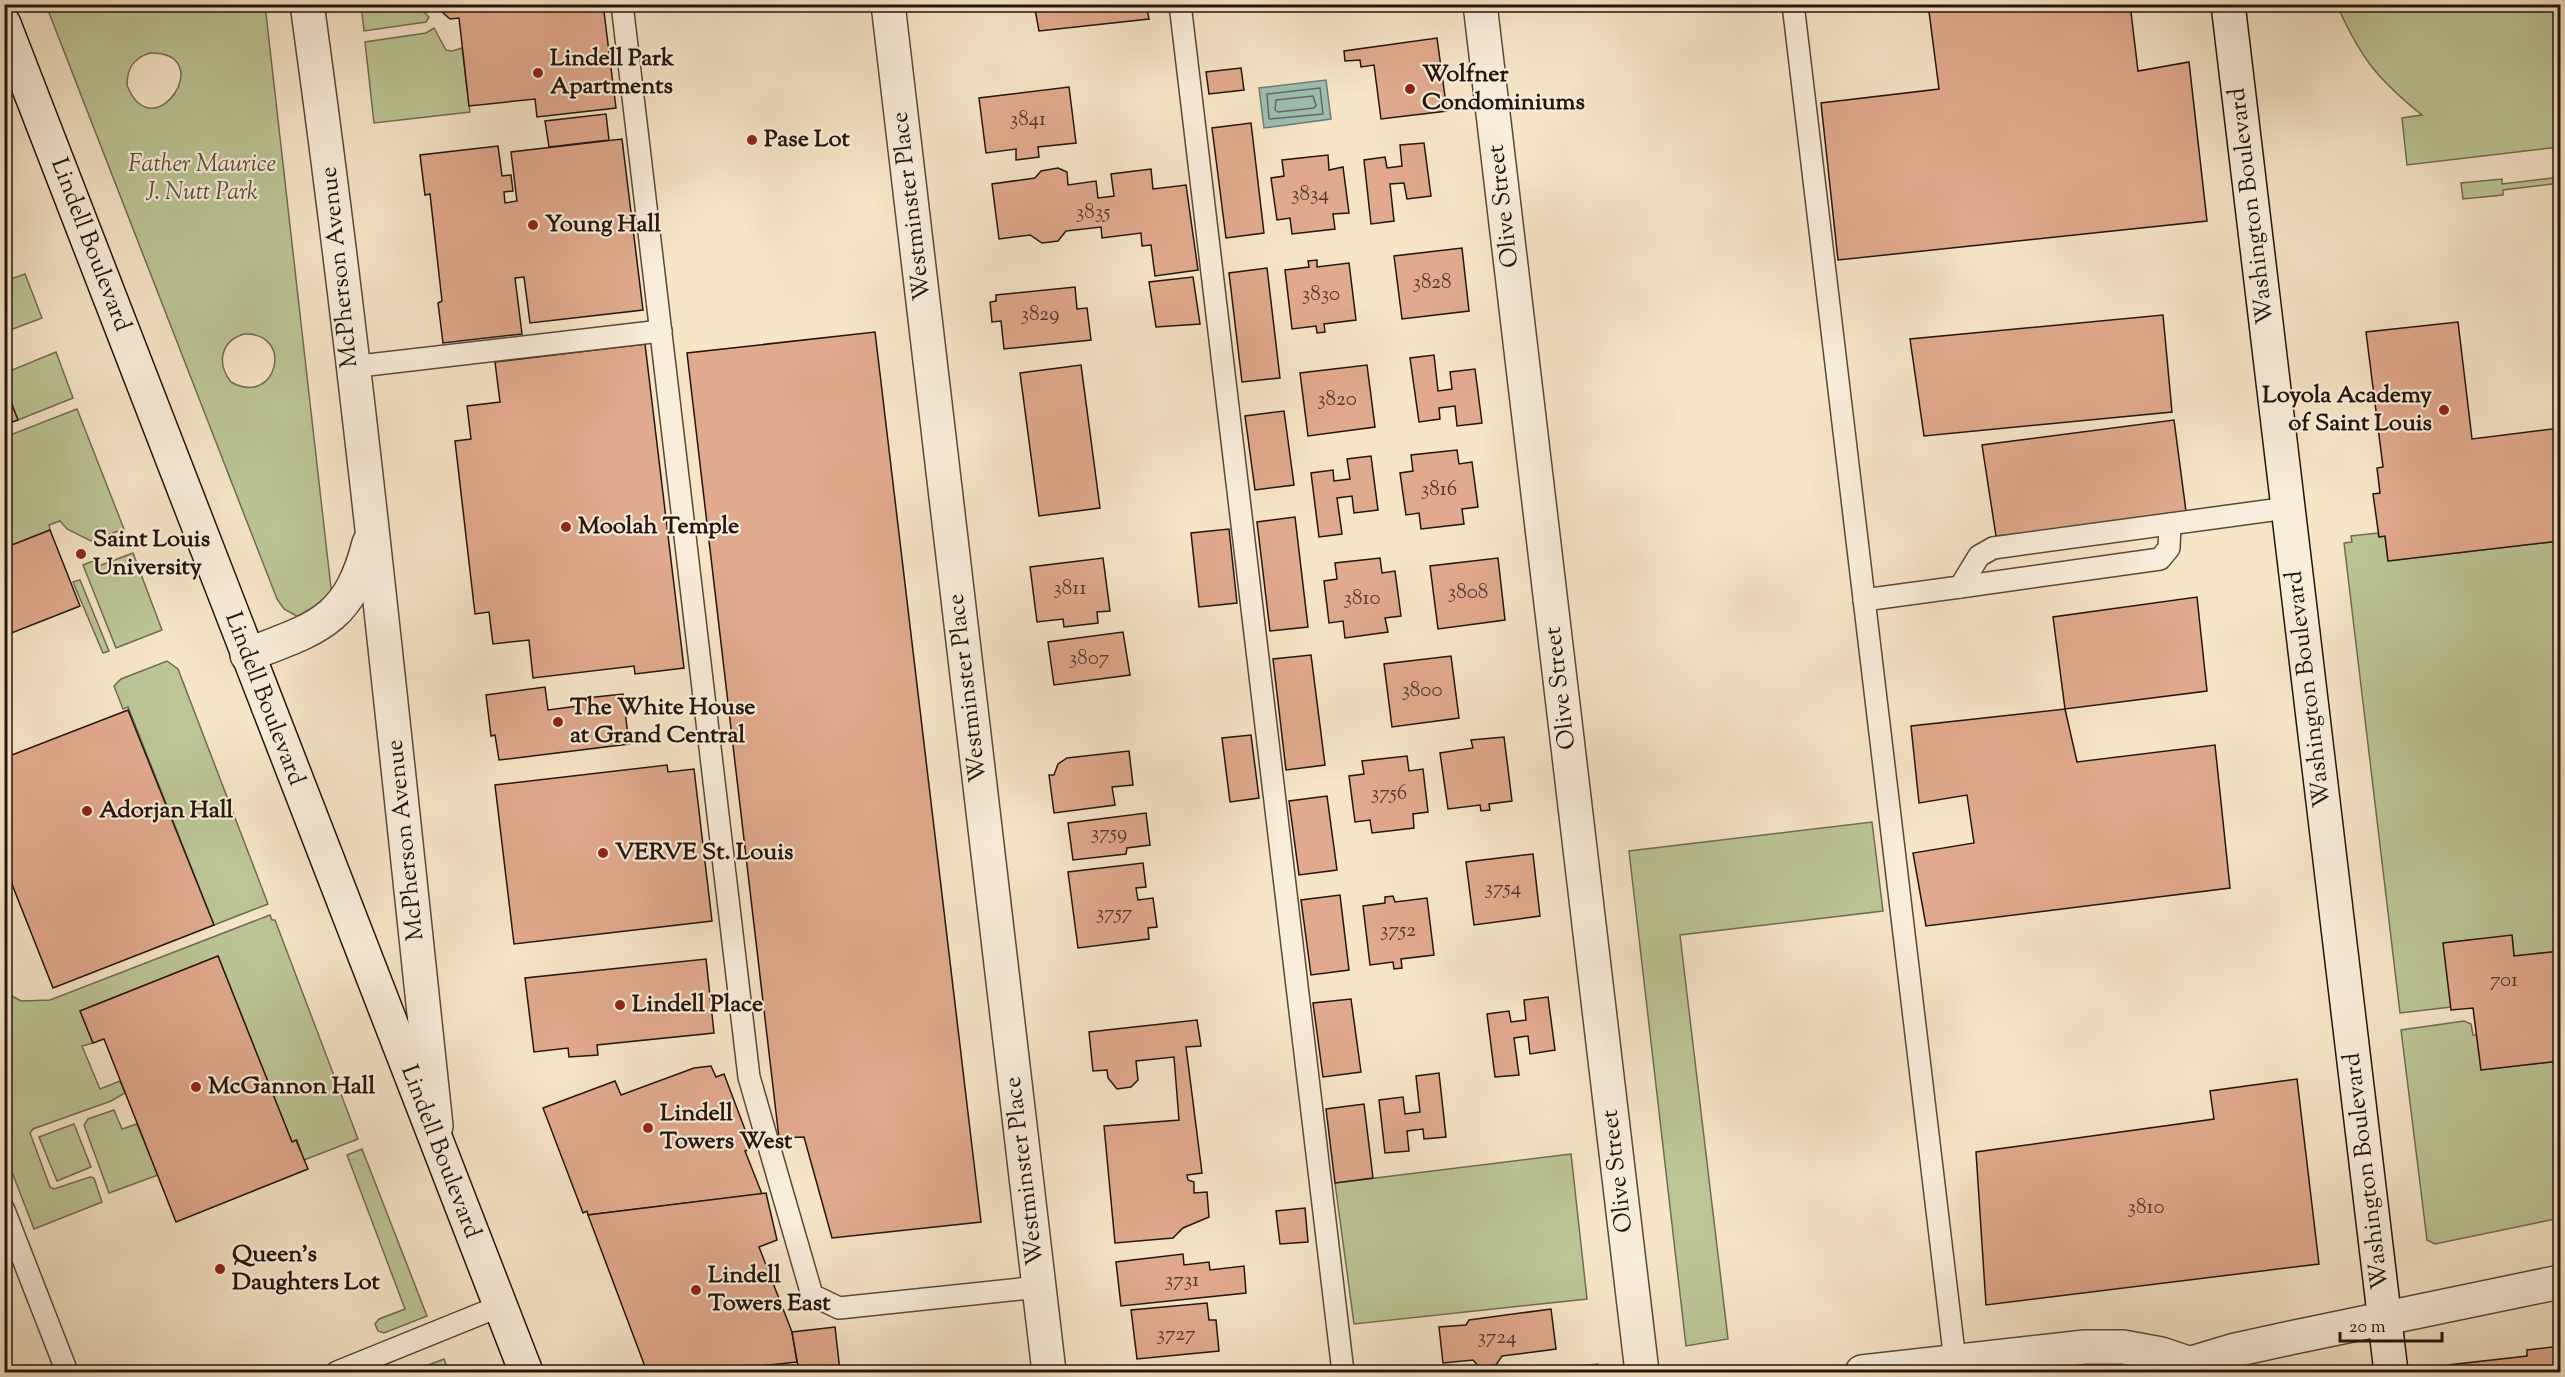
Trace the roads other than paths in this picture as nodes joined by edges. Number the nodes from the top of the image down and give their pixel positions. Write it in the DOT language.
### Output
graph roads {
  1 [pos="307,4"];
  2 [pos="622,4"];
  3 [pos="888,4"];
  4 [pos="1180,4"];
  5 [pos="1480,4"];
  6 [pos="1792,4"];
  7 [pos="2228,4"];
  8 [pos="4,24"];
  9 [pos="661,331"];
  10 [pos="351,367"];
  11 [pos="2288,508"];
  12 [pos="2170,524"];
  13 [pos="372,530"];
  14 [pos="1960,587"];
  15 [pos="1864,600"];
  16 [pos="247,655"];
  17 [pos="439,1150"];
  18 [pos="4,1210"];
  19 [pos="2560,1282"];
  20 [pos="1039,1287"];
  21 [pos="500,1306"];
  22 [pos="2384,1318"];
  23 [pos="1955,1361"];
  24 [pos="2175,1368"];
  25 [pos="67,1372"];
  26 [pos="336,1372"];
  27 [pos="526,1372"];
  28 [pos="1049,1372"];
  29 [pos="1343,1372"];
  30 [pos="1642,1372"];
  31 [pos="1862,1372"];
  32 [pos="2391,1372"];
  1 -- 10 [label="street, McPherson Avenue"];
  2 -- 9 [label="lane"];
  3 -- 20 [label="street, Westminster Place"];
  4 -- 29 [label="lane"];
  5 -- 30 [label="street, Olive Street"];
  6 -- 15 [label="lane"];
  7 -- 11 [label="street, Washington Boulevard"];
  8 -- 16 [label="street, Lindell Boulevard"];
  9 -- 10 [label="lane"];
  9 -- 20 [label="lane"];
  10 -- 13 [label="street, McPherson Avenue"];
  11 -- 12 [label="lane"];
  11 -- 22 [label="street, Washington Boulevard"];
  12 -- 14 [label="lane"];
  12 -- 14 [label="lane"];
  13 -- 16 [label="street, McPherson Avenue"];
  13 -- 17 [label="street, McPherson Avenue"];
  14 -- 15 [label="lane"];
  15 -- 23 [label="lane"];
  16 -- 17 [label="street, Lindell Boulevard"];
  17 -- 21 [label="street, Lindell Boulevard"];
  18 -- 25 [label="lane"];
  19 -- 22 [label="street"];
  20 -- 28 [label="street, Westminster Place"];
  21 -- 26 [label="lane"];
  21 -- 27 [label="street, Lindell Boulevard"];
  22 -- 24 [label="street"];
  22 -- 32 [label="street, Washington Boulevard"];
  23 -- 24 [label="street"];
  23 -- 31 [label="street"];
}
